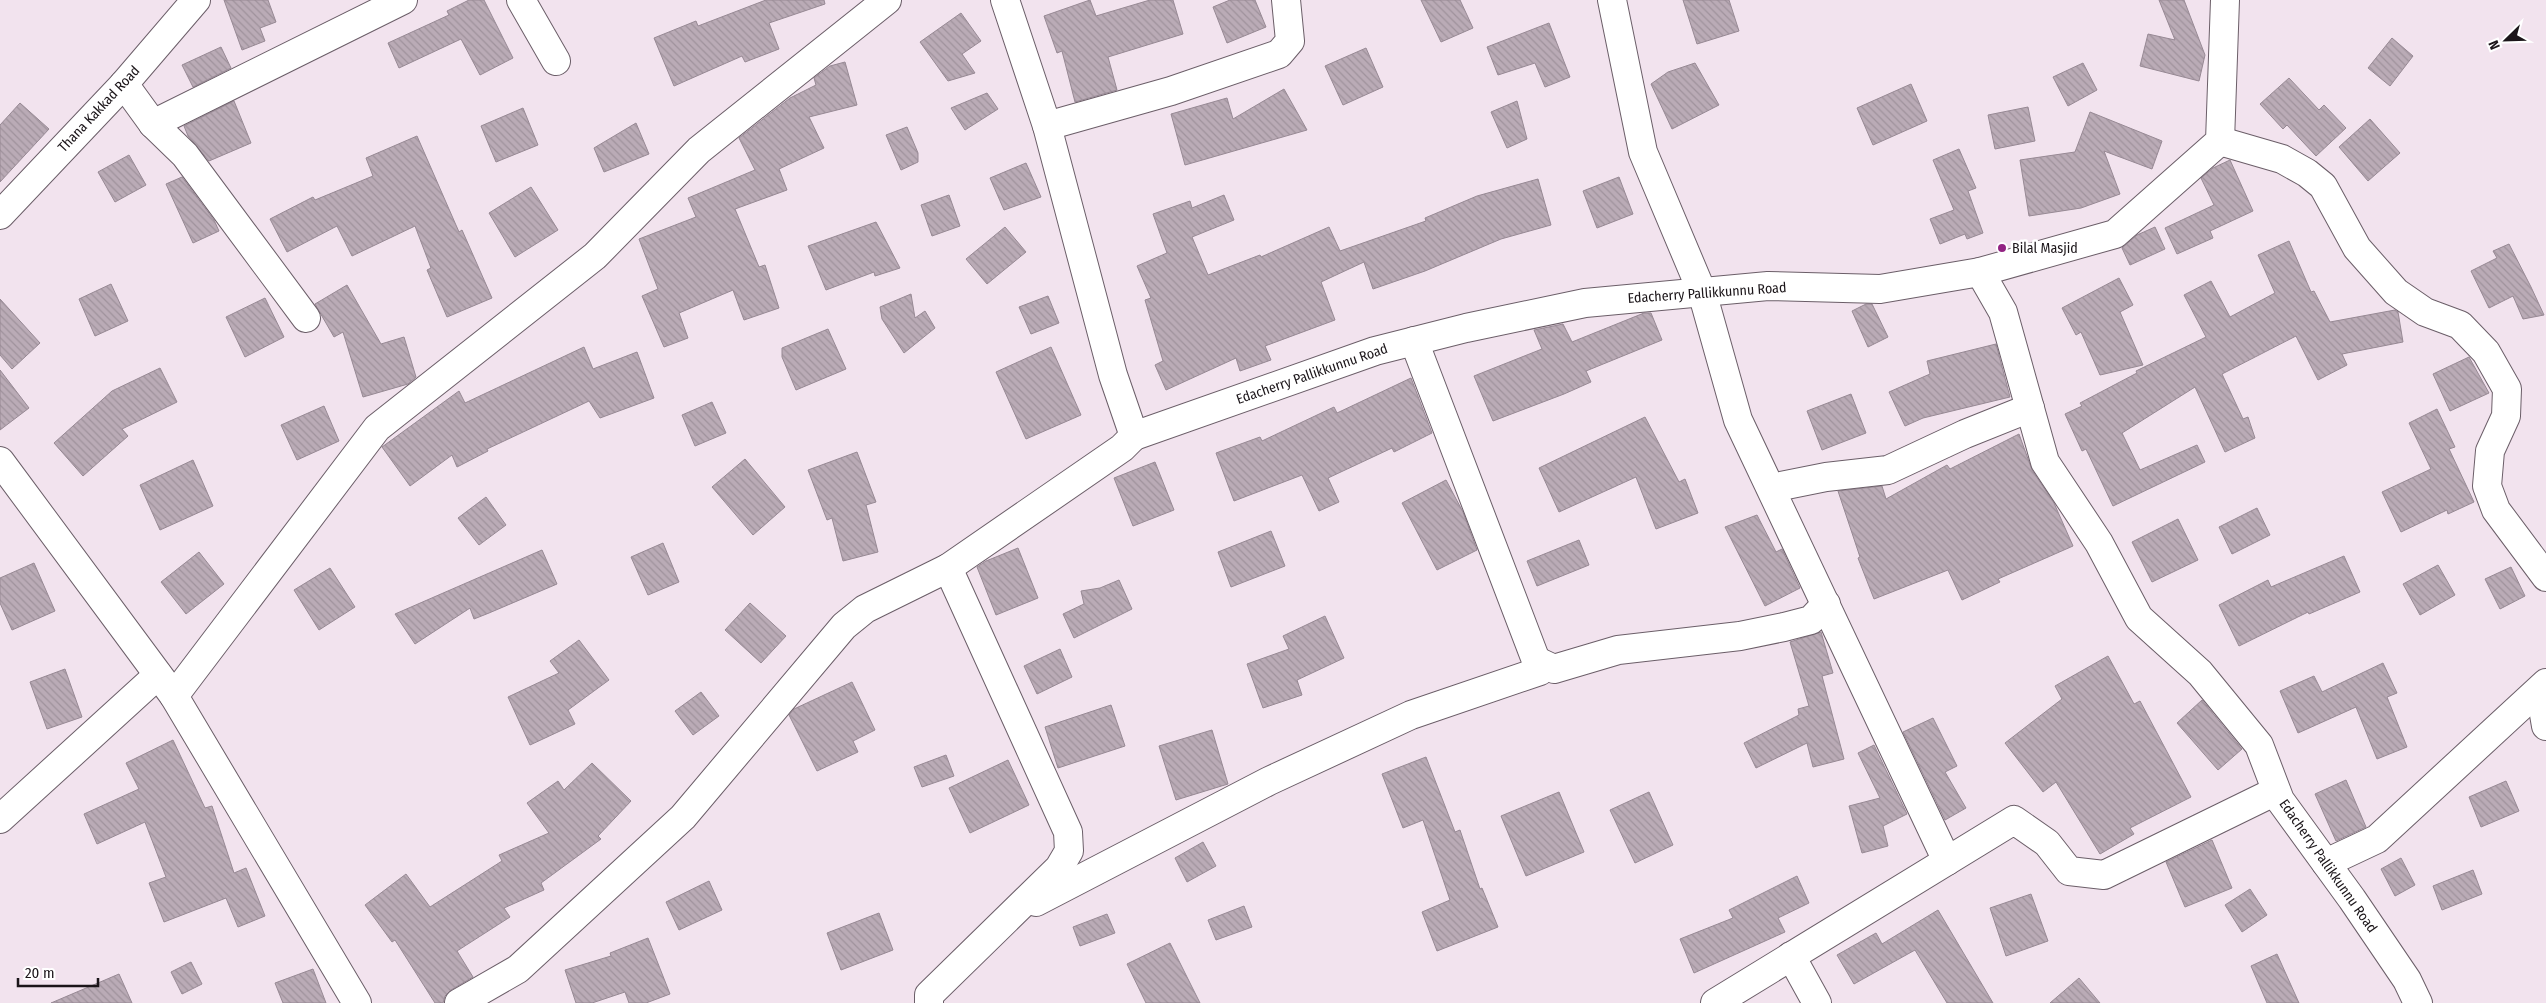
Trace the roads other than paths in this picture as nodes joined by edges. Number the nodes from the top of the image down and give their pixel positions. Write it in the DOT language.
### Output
graph roads {
  1 [pos="196,0"];
  2 [pos="403,0"];
  3 [pos="521,0"];
  4 [pos="886,0"];
  5 [pos="1005,0"];
  6 [pos="1286,0"];
  7 [pos="1612,0"];
  8 [pos="2226,0"];
  9 [pos="556,61"];
  10 [pos="124,84"];
  11 [pos="154,124"];
  12 [pos="1047,126"];
  13 [pos="2220,141"];
  14 [pos="0,215"];
  15 [pos="1980,272"];
  16 [pos="1702,292"];
  17 [pos="306,318"];
  18 [pos="1414,341"];
  19 [pos="2030,408"];
  20 [pos="1134,436"];
  21 [pos="0,461"];
  22 [pos="1771,488"];
  23 [pos="948,568"];
  24 [pos="2546,577"];
  25 [pos="1826,604"];
  26 [pos="1537,661"];
  27 [pos="158,675"];
  28 [pos="2543,687"];
  29 [pos="174,696"];
  30 [pos="2546,726"];
  31 [pos="2276,791"];
  32 [pos="0,819"];
  33 [pos="1947,861"];
  34 [pos="2326,863"];
  35 [pos="1012,914"];
  36 [pos="1791,956"];
  37 [pos="357,1003"];
  38 [pos="458,1003"];
  39 [pos="928,1003"];
  40 [pos="1715,1003"];
  41 [pos="1817,1003"];
  42 [pos="2418,1003"];
  1 -- 10 [label="street, Thana Kakkad Road"];
  2 -- 11 [label="street"];
  3 -- 9 [label="street"];
  4 -- 29 [label="street"];
  5 -- 12 [label="street"];
  6 -- 12 [label="street"];
  7 -- 16 [label="street"];
  8 -- 13 [label="street"];
  10 -- 11 [label="street"];
  10 -- 14 [label="street, Thana Kakkad Road"];
  11 -- 17 [label="street"];
  12 -- 20 [label="street"];
  13 -- 15 [label="street"];
  13 -- 24 [label="street"];
  15 -- 16 [label="street, Edacherry Pallikkunnu Road"];
  15 -- 19 [label="street, Edacherry Pallikkunnu Road"];
  16 -- 18 [label="street, Edacherry Pallikkunnu Road"];
  16 -- 22 [label="street"];
  18 -- 20 [label="street, Edacherry Pallikkunnu Road"];
  18 -- 26 [label="street"];
  19 -- 22 [label="street"];
  19 -- 31 [label="street, Edacherry Pallikkunnu Road"];
  20 -- 23 [label="street"];
  21 -- 27 [label="street"];
  22 -- 25 [label="street"];
  23 -- 35 [label="street"];
  23 -- 38 [label="street"];
  25 -- 26 [label="street"];
  25 -- 33 [label="street"];
  26 -- 35 [label="street"];
  27 -- 29 [label="street"];
  27 -- 32 [label="street"];
  28 -- 30 [label="street"];
  28 -- 34 [label="street"];
  29 -- 37 [label="street"];
  31 -- 33 [label="street"];
  31 -- 34 [label="street, Edacherry Pallikkunnu Road"];
  33 -- 36 [label="street"];
  34 -- 42 [label="street, Edacherry Pallikkunnu Road"];
  35 -- 39 [label="street"];
  36 -- 40 [label="street"];
  36 -- 41 [label="street"];
}
